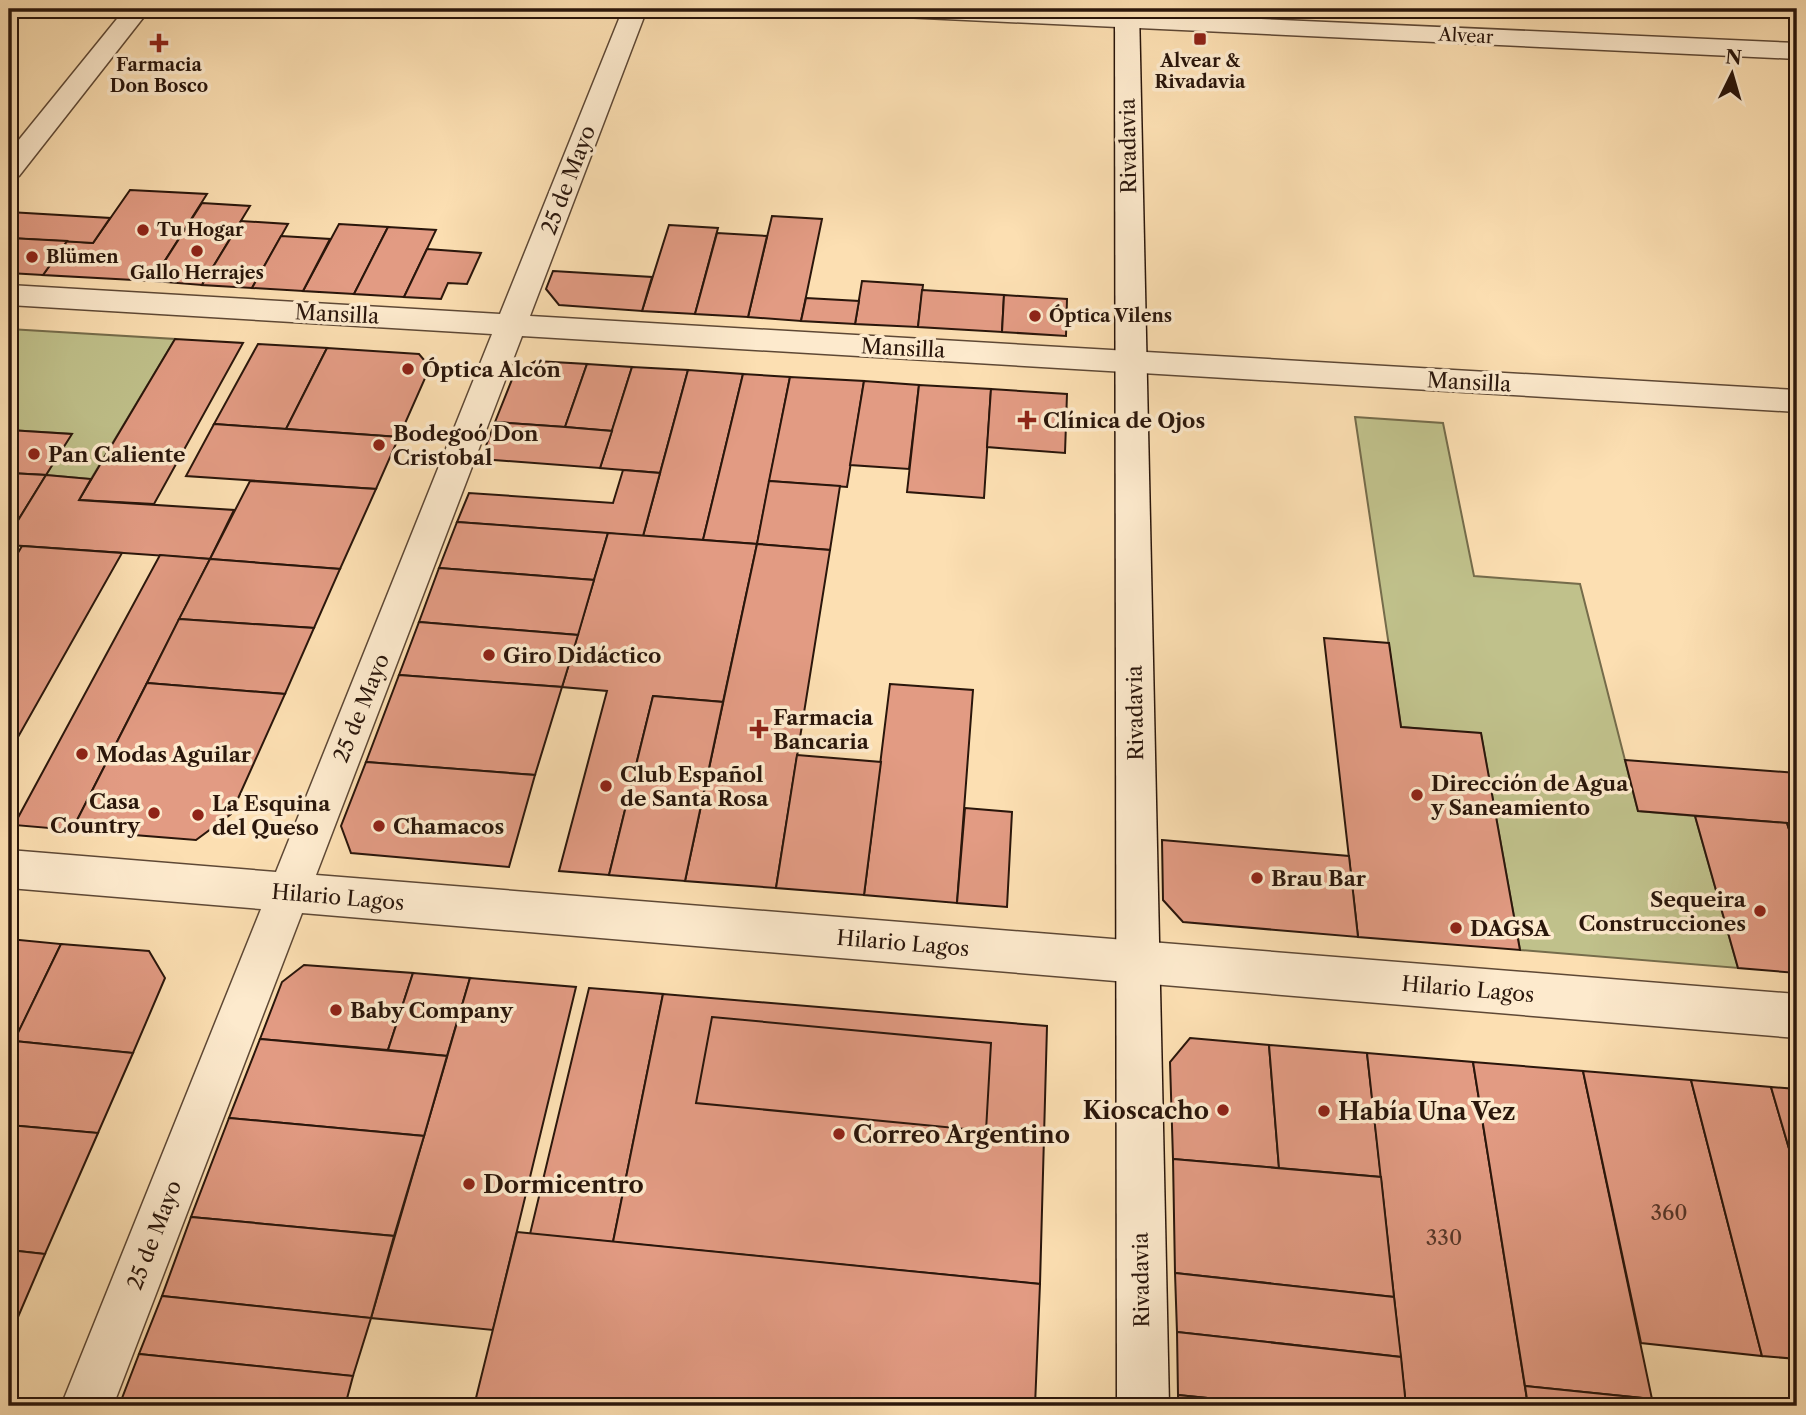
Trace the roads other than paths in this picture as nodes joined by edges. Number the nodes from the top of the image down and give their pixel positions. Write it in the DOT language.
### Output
graph roads {
  1 [pos="138,9"];
  2 [pos="635,9"];
  3 [pos="882,9"];
  4 [pos="1127,14"];
  5 [pos="1797,51"];
  6 [pos="9,170"];
  7 [pos="9,295"];
  8 [pos="511,325"];
  9 [pos="1131,362"];
  10 [pos="1793,411"];
  11 [pos="9,869"];
  12 [pos="288,892"];
  13 [pos="1138,962"];
  14 [pos="1797,1016"];
  15 [pos="87,1406"];
  16 [pos="1143,1406"];
  1 -- 6 [label="street"];
  2 -- 8 [label="street, 25 de Mayo"];
  3 -- 4 [label="street, Alvear"];
  4 -- 5 [label="street, Alvear"];
  4 -- 9 [label="street, Rivadavia"];
  7 -- 8 [label="street, Mansilla"];
  8 -- 9 [label="street, Mansilla"];
  8 -- 12 [label="street, 25 de Mayo"];
  9 -- 10 [label="street, Mansilla"];
  9 -- 13 [label="street, Rivadavia"];
  11 -- 12 [label="street, Hilario Lagos"];
  12 -- 13 [label="street, Hilario Lagos"];
  12 -- 15 [label="street, 25 de Mayo"];
  13 -- 14 [label="street, Hilario Lagos"];
  13 -- 16 [label="street, Rivadavia"];
}
